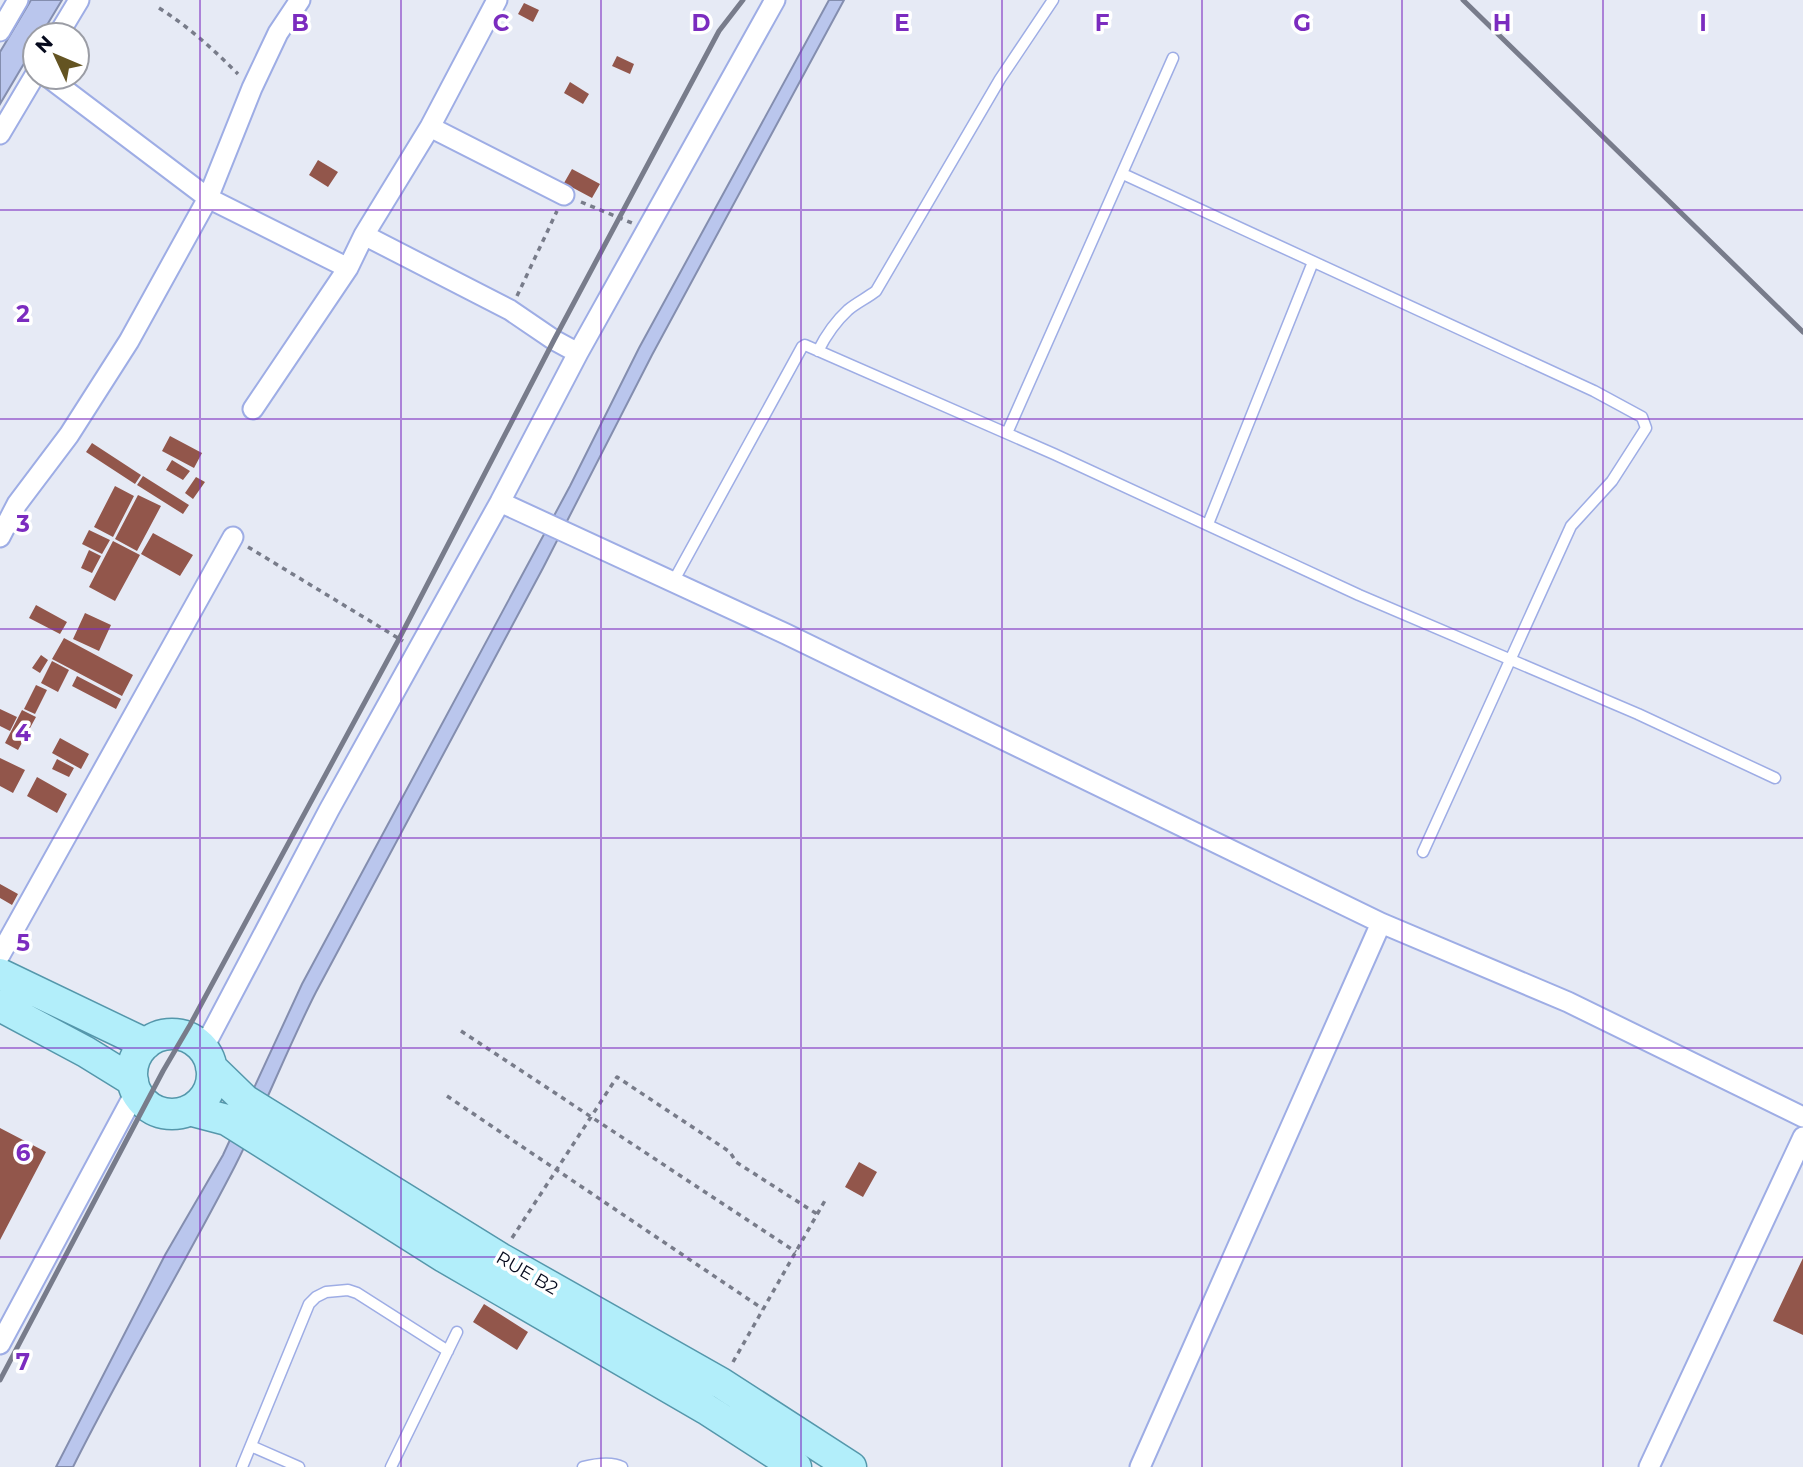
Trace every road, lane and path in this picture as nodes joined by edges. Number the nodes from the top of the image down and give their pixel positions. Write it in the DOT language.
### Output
graph roads {
  1 [pos="18,0"];
  2 [pos="79,0"];
  3 [pos="497,0"];
  4 [pos="775,0"];
  5 [pos="1054,0"];
  6 [pos="299,1"];
  7 [pos="159,8"];
  8 [pos="66,21"];
  9 [pos="0,31"];
  10 [pos="1173,58"];
  11 [pos="252,88"];
  12 [pos="26,91"];
  13 [pos="67,91"];
  14 [pos="430,127"];
  15 [pos="0,134"];
  16 [pos="1123,174"];
  17 [pos="564,195"];
  18 [pos="208,198"];
  19 [pos="647,231"];
  20 [pos="364,235"];
  21 [pos="1312,262"];
  22 [pos="348,268"];
  23 [pos="510,310"];
  24 [pos="818,351"];
  25 [pos="578,352"];
  26 [pos="253,409"];
  27 [pos="1007,433"];
  28 [pos="500,502"];
  29 [pos="1208,524"];
  30 [pos="0,537"];
  31 [pos="233,537"];
  32 [pos="673,582"];
  33 [pos="418,648"];
  34 [pos="1511,660"];
  35 [pos="1775,778"];
  36 [pos="1423,852"];
  37 [pos="1381,923"];
  38 [pos="0,955"];
  39 [pos="0,974"];
  40 [pos="0,1006"];
  41 [pos="461,1031"];
  42 [pos="146,1044"];
  43 [pos="207,1058"];
  44 [pos="134,1086"];
  45 [pos="447,1096"];
  46 [pos="188,1110"];
  47 [pos="591,1116"];
  48 [pos="1803,1117"];
  49 [pos="1803,1137"];
  50 [pos="556,1169"];
  51 [pos="827,1197"];
  52 [pos="817,1214"];
  53 [pos="796,1252"];
  54 [pos="500,1258"];
  55 [pos="763,1309"];
  56 [pos="457,1332"];
  57 [pos="0,1345"];
  58 [pos="448,1351"];
  59 [pos="721,1383"];
  60 [pos="251,1446"];
  61 [pos="242,1467"];
  62 [pos="299,1467"];
  63 [pos="391,1467"];
  64 [pos="583,1467"];
  65 [pos="622,1467"];
  66 [pos="796,1467"];
  67 [pos="851,1467"];
  68 [pos="1140,1467"];
  69 [pos="1648,1467"];
  1 -- 9 [label="street"];
  2 -- 8 [label="street"];
  3 -- 14 [label="street"];
  4 -- 19 [label="street"];
  5 -- 24 [label="lane"];
  6 -- 11 [label="street"];
  7 -- 11 [label="path"];
  10 -- 16 [label="lane"];
  11 -- 18 [label="street"];
  12 -- 15 [label="street"];
  13 -- 18 [label="street"];
  14 -- 17 [label="street"];
  14 -- 20 [label="street"];
  16 -- 21 [label="lane"];
  16 -- 27 [label="lane"];
  17 -- 19 [label="path"];
  17 -- 23 [label="path"];
  18 -- 22 [label="street"];
  18 -- 30 [label="street"];
  19 -- 25 [label="street"];
  20 -- 22 [label="street"];
  20 -- 23 [label="street"];
  21 -- 29 [label="lane"];
  21 -- 34 [label="lane"];
  22 -- 26 [label="street"];
  23 -- 25 [label="street"];
  24 -- 27 [label="lane"];
  24 -- 32 [label="lane"];
  25 -- 28 [label="street"];
  27 -- 29 [label="lane"];
  28 -- 32 [label="street"];
  28 -- 33 [label="street"];
  29 -- 34 [label="lane"];
  31 -- 33 [label="path"];
  31 -- 38 [label="street"];
  32 -- 37 [label="street"];
  33 -- 43 [label="street"];
  34 -- 35 [label="lane"];
  34 -- 36 [label="lane"];
  37 -- 48 [label="street"];
  37 -- 68 [label="street"];
  39 -- 42 [label="main road"];
  40 -- 44 [label="main road"];
  41 -- 47 [label="path"];
  42 -- 43 [label="main road"];
  42 -- 44 [label="main road"];
  43 -- 46 [label="main road"];
  43 -- 54 [label="main road, RUE B2"];
  44 -- 46 [label="main road"];
  44 -- 57 [label="street"];
  45 -- 50 [label="path"];
  46 -- 66 [label="main road, RUE B2"];
  47 -- 50 [label="path"];
  47 -- 52 [label="path"];
  47 -- 53 [label="path"];
  49 -- 69 [label="street"];
  50 -- 54 [label="path"];
  50 -- 55 [label="path"];
  51 -- 52 [label="path"];
  52 -- 53 [label="path"];
  53 -- 55 [label="path"];
  54 -- 59 [label="main road, RUE B2"];
  55 -- 59 [label="path"];
  56 -- 58 [label="lane"];
  58 -- 60 [label="lane"];
  58 -- 63 [label="lane"];
  59 -- 67 [label="main road, RUE B2"];
  60 -- 61 [label="lane"];
  60 -- 62 [label="lane"];
  64 -- 65 [label="lane"];
}
